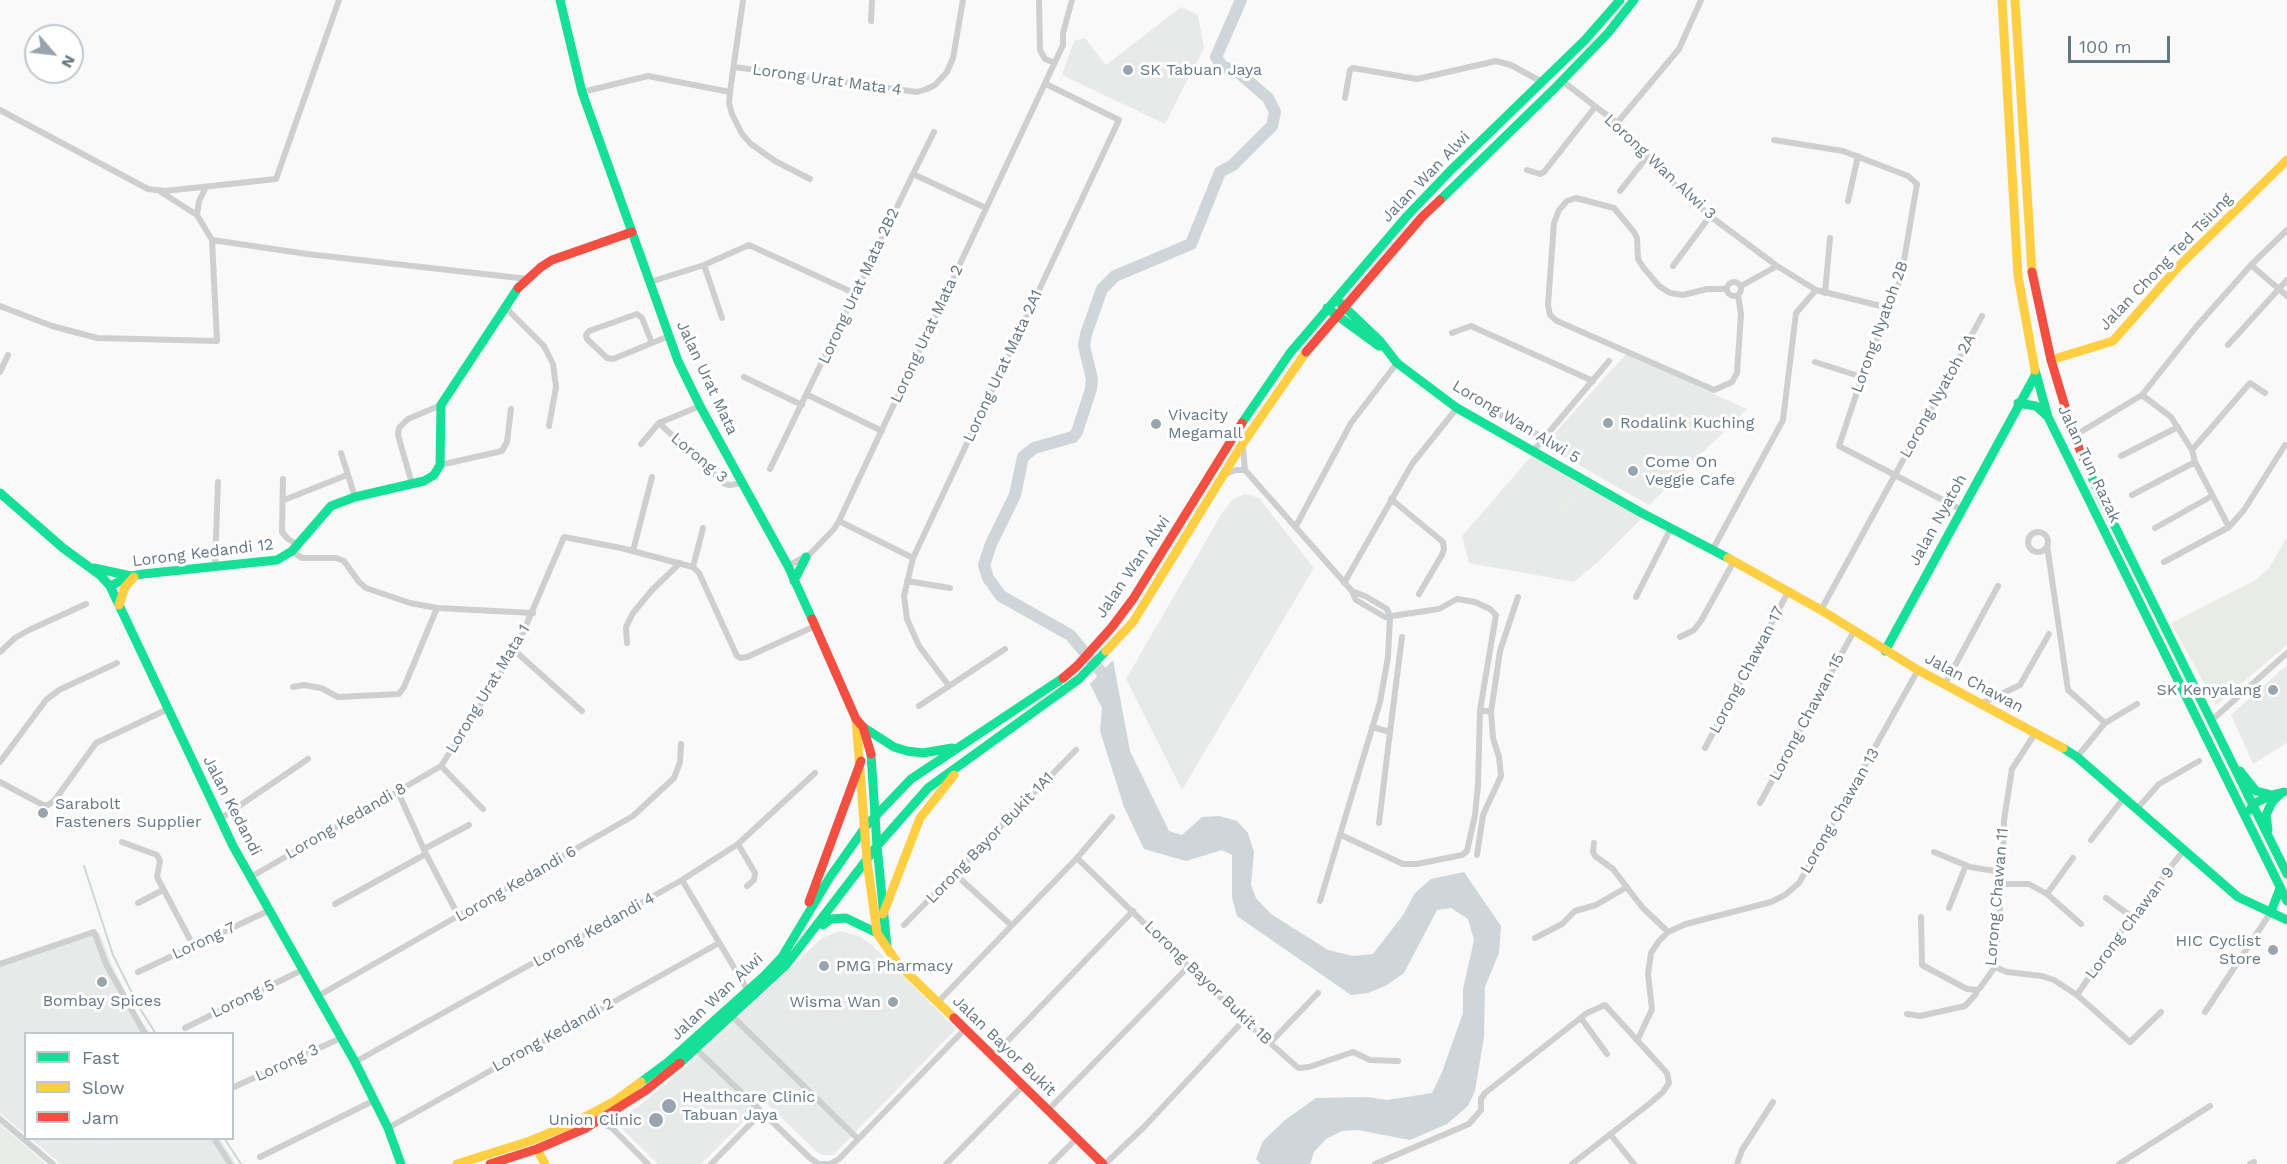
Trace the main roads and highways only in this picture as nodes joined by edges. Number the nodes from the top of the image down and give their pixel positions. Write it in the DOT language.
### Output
graph roads {
  1 [pos="560,0"];
  2 [pos="1620,0"];
  3 [pos="1634,0"];
  4 [pos="2002,0"];
  5 [pos="2015,0"];
  6 [pos="2287,160"];
  7 [pos="632,232"];
  8 [pos="1336,299"];
  9 [pos="1327,308"];
  10 [pos="1344,308"];
  11 [pos="1338,316"];
  12 [pos="1384,348"];
  13 [pos="2051,360"];
  14 [pos="2036,374"];
  15 [pos="2018,403"];
  16 [pos="2048,417"];
  17 [pos="0,493"];
  18 [pos="1640,512"];
  19 [pos="806,557"];
  20 [pos="92,568"];
  21 [pos="135,575"];
  22 [pos="794,581"];
  23 [pos="110,586"];
  24 [pos="119,605"];
  25 [pos="1884,651"];
  26 [pos="856,719"];
  27 [pos="863,727"];
  28 [pos="961,746"];
  29 [pos="861,760"];
  30 [pos="2231,760"];
  31 [pos="966,761"];
  32 [pos="2285,791"];
  33 [pos="2272,795"];
  34 [pos="2253,804"];
  35 [pos="877,814"];
  36 [pos="866,826"];
  37 [pos="2268,834"];
  38 [pos="877,846"];
  39 [pos="867,861"];
  40 [pos="2287,874"];
  41 [pos="2280,888"];
  42 [pos="2287,900"];
  43 [pos="2271,912"];
  44 [pos="806,914"];
  45 [pos="883,914"];
  46 [pos="2287,920"];
  47 [pos="877,933"];
  48 [pos="802,945"];
  49 [pos="887,947"];
  50 [pos="537,1149"];
  51 [pos="401,1164"];
  52 [pos="457,1164"];
  53 [pos="490,1164"];
  54 [pos="545,1164"];
  55 [pos="1104,1164"];
  1 -- 7 [label="main road, Jalan Urat Mata"];
  2 -- 8 [label="main road, Jalan Wan Alwi"];
  3 -- 10 [label="main road, Jalan Wan Alwi"];
  4 -- 14 [label="main road, Jalan Tun Razak"];
  5 -- 13 [label="main road, Jalan Tun Razak"];
  6 -- 13 [label="main road, Jalan Chong Ted Tsiung"];
  7 -- 21 [label="main road, Lorong Kedandi 12"];
  7 -- 22 [label="main road, Jalan Urat Mata"];
  8 -- 9 [label="main road, Jalan Wan Alwi"];
  8 -- 10 [label="main road, Lorong Wan Alwi 5"];
  9 -- 11 [label="main road, Lorong Wan Alwi 5"];
  9 -- 28 [label="main road, Jalan Wan Alwi"];
  10 -- 11 [label="main road, Jalan Wan Alwi"];
  10 -- 12 [label="main road, Lorong Wan Alwi 5"];
  11 -- 12 [label="main road, Lorong Wan Alwi 5"];
  11 -- 31 [label="main road, Jalan Wan Alwi"];
  12 -- 18 [label="main road, Lorong Wan Alwi 5"];
  13 -- 30 [label="main road, Jalan Tun Razak"];
  14 -- 15 [label="main road, Jalan Nyatoh"];
  14 -- 16 [label="main road, Jalan Tun Razak"];
  15 -- 16 [label="main road"];
  15 -- 25 [label="main road, Jalan Nyatoh"];
  16 -- 41 [label="main road, Jalan Tun Razak"];
  17 -- 20 [label="main road, Jalan Kedandi"];
  18 -- 25 [label="main road, Jalan Chawan"];
  19 -- 22 [label="main road"];
  20 -- 21 [label="main road"];
  20 -- 23 [label="main road, Jalan Kedandi"];
  21 -- 23 [label="main road, Lorong Kedandi 12"];
  21 -- 24 [label="main road"];
  22 -- 26 [label="main road, Jalan Urat Mata"];
  23 -- 24 [label="main road, Jalan Kedandi"];
  24 -- 51 [label="main road, Jalan Kedandi"];
  25 -- 43 [label="main road, Jalan Chawan"];
  26 -- 27 [label="main road"];
  26 -- 29 [label="main road"];
  27 -- 28 [label="main road"];
  27 -- 35 [label="main road"];
  28 -- 35 [label="main road, Jalan Wan Alwi"];
  29 -- 36 [label="main road"];
  29 -- 44 [label="main road"];
  30 -- 33 [label="main road"];
  30 -- 34 [label="main road, Jalan Tun Razak"];
  31 -- 38 [label="main road, Jalan Wan Alwi"];
  31 -- 45 [label="main road"];
  32 -- 33 [label="main road"];
  32 -- 37 [label="main road"];
  33 -- 34 [label="main road"];
  34 -- 37 [label="main road, Jalan Tun Razak"];
  34 -- 42 [label="main road"];
  35 -- 36 [label="main road, Jalan Wan Alwi"];
  35 -- 38 [label="main road"];
  36 -- 39 [label="main road"];
  36 -- 44 [label="main road, Jalan Wan Alwi"];
  37 -- 40 [label="main road, Jalan Tun Razak"];
  38 -- 39 [label="main road, Jalan Wan Alwi"];
  38 -- 45 [label="main road"];
  39 -- 47 [label="main road"];
  39 -- 48 [label="main road, Jalan Wan Alwi"];
  41 -- 42 [label="main road, Jalan Tun Razak"];
  41 -- 43 [label="main road"];
  43 -- 46 [label="main road, Jalan Chawan"];
  44 -- 52 [label="main road, Jalan Wan Alwi"];
  45 -- 49 [label="main road"];
  47 -- 48 [label="main road"];
  47 -- 49 [label="main road, Jalan Bayor Bukit"];
  48 -- 50 [label="main road, Jalan Wan Alwi"];
  49 -- 55 [label="main road, Jalan Bayor Bukit"];
  50 -- 53 [label="main road, Jalan Wan Alwi"];
  50 -- 54 [label="main road"];
}
